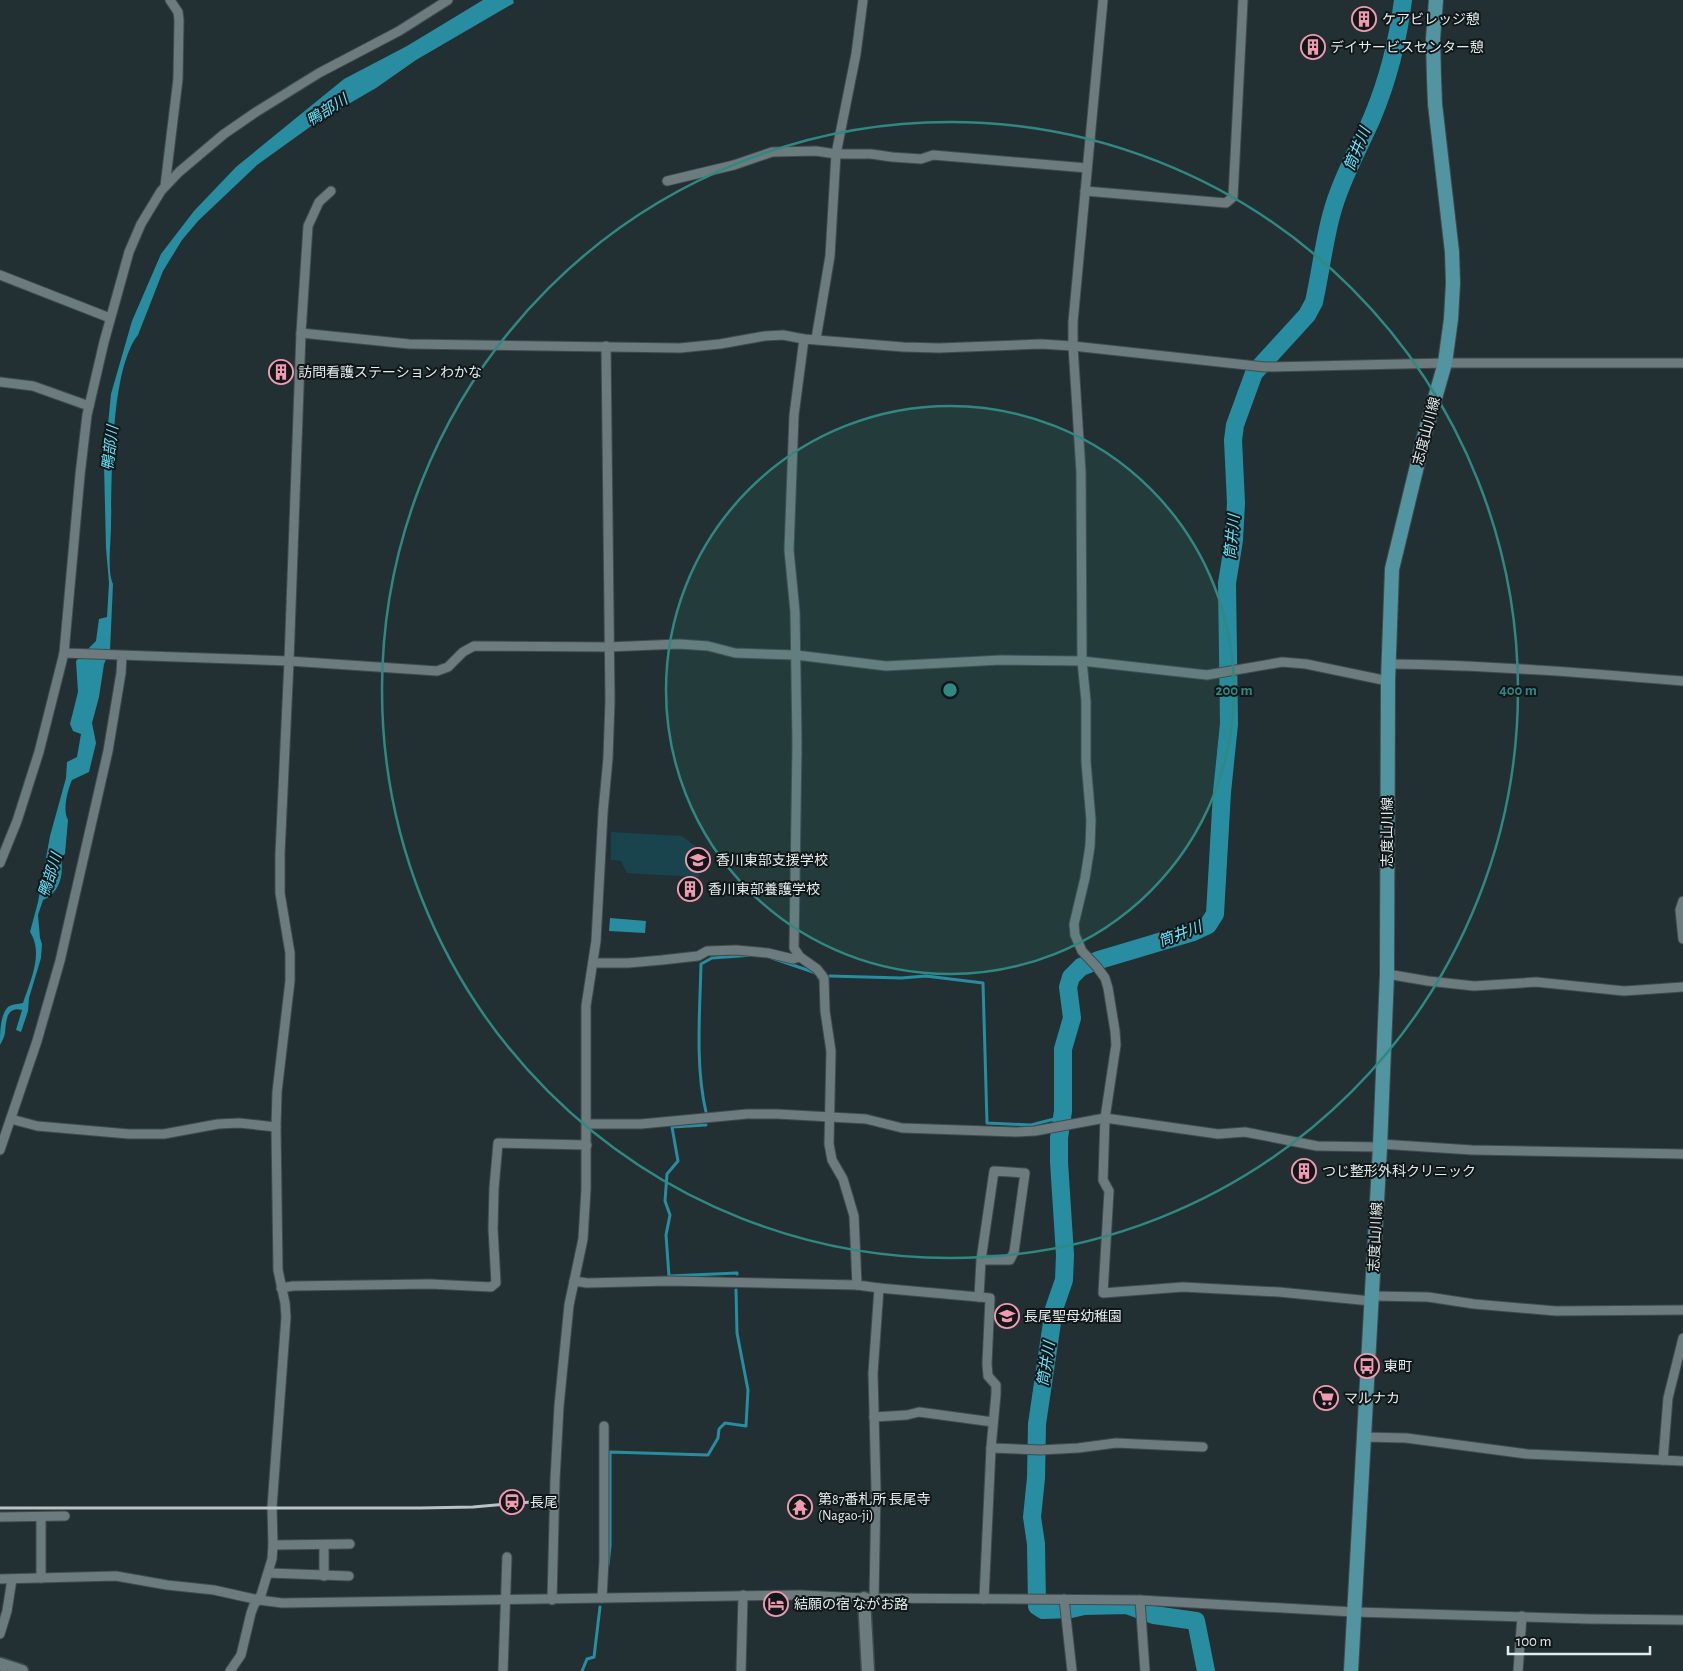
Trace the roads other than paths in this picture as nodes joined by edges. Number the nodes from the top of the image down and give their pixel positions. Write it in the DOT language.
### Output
graph roads {
  1 [pos="170,0"];
  2 [pos="448,0"];
  3 [pos="863,0"];
  4 [pos="1103,0"];
  5 [pos="1243,0"];
  6 [pos="1436,0"];
  7 [pos="836,154"];
  8 [pos="1087,168"];
  9 [pos="666,181"];
  10 [pos="166,186"];
  11 [pos="331,192"];
  12 [pos="1085,192"];
  13 [pos="0,275"];
  14 [pos="110,318"];
  15 [pos="300,332"];
  16 [pos="804,339"];
  17 [pos="816,339"];
  18 [pos="606,346"];
  19 [pos="1073,346"];
  20 [pos="1683,362"];
  21 [pos="1445,363"];
  22 [pos="0,382"];
  23 [pos="89,406"];
  24 [pos="608,647"];
  25 [pos="68,654"];
  26 [pos="796,655"];
  27 [pos="119,656"];
  28 [pos="289,661"];
  29 [pos="1082,662"];
  30 [pos="1389,664"];
  31 [pos="1388,681"];
  32 [pos="1683,681"];
  33 [pos="0,863"];
  34 [pos="1683,901"];
  35 [pos="1683,938"];
  36 [pos="800,957"];
  37 [pos="593,963"];
  38 [pos="1387,974"];
  39 [pos="1683,987"];
  40 [pos="829,1117"];
  41 [pos="1106,1118"];
  42 [pos="11,1119"];
  43 [pos="587,1124"];
  44 [pos="276,1127"];
  45 [pos="586,1145"];
  46 [pos="1380,1146"];
  47 [pos="0,1150"];
  48 [pos="1683,1154"];
  49 [pos="981,1260"];
  50 [pos="574,1281"];
  51 [pos="857,1285"];
  52 [pos="281,1288"];
  53 [pos="879,1288"];
  54 [pos="979,1297"];
  55 [pos="1371,1298"];
  56 [pos="1683,1310"];
  57 [pos="1683,1338"];
  58 [pos="874,1417"];
  59 [pos="993,1422"];
  60 [pos="604,1426"];
  61 [pos="1363,1437"];
  62 [pos="1203,1447"];
  63 [pos="991,1448"];
  64 [pos="1663,1460"];
  65 [pos="1683,1461"];
  66 [pos="65,1516"];
  67 [pos="0,1517"];
  68 [pos="41,1517"];
  69 [pos="350,1544"];
  70 [pos="274,1545"];
  71 [pos="324,1545"];
  72 [pos="507,1557"];
  73 [pos="269,1573"];
  74 [pos="324,1576"];
  75 [pos="349,1576"];
  76 [pos="41,1578"];
  77 [pos="0,1579"];
  78 [pos="12,1579"];
  79 [pos="743,1594"];
  80 [pos="602,1598"];
  81 [pos="869,1598"];
  82 [pos="506,1599"];
  83 [pos="984,1599"];
  84 [pos="258,1600"];
  85 [pos="552,1600"];
  86 [pos="1140,1600"];
  87 [pos="1065,1602"];
  88 [pos="1354,1612"];
  89 [pos="1522,1616"];
  90 [pos="1683,1620"];
  91 [pos="0,1634"];
  92 [pos="0,1664"];
  93 [pos="22,1671"];
  94 [pos="230,1671"];
  95 [pos="503,1671"];
  96 [pos="741,1671"];
  97 [pos="868,1671"];
  98 [pos="1072,1671"];
  99 [pos="1145,1671"];
  100 [pos="1351,1671"];
  101 [pos="1518,1671"];
  1 -- 10 [label="street"];
  2 -- 10 [label="street"];
  3 -- 7 [label="street"];
  4 -- 8 [label="street"];
  5 -- 12 [label="street"];
  6 -- 21 [label="main road, 志度山川線"];
  7 -- 8 [label="street"];
  7 -- 9 [label="street"];
  7 -- 17 [label="street"];
  8 -- 12 [label="street"];
  10 -- 14 [label="street"];
  11 -- 15 [label="street"];
  12 -- 19 [label="street"];
  13 -- 14 [label="street"];
  14 -- 23 [label="street"];
  15 -- 18 [label="street"];
  15 -- 28 [label="street"];
  16 -- 17 [label="street"];
  16 -- 18 [label="street"];
  16 -- 26 [label="street"];
  17 -- 19 [label="street"];
  18 -- 24 [label="street"];
  19 -- 21 [label="street"];
  19 -- 29 [label="street"];
  20 -- 21 [label="street"];
  21 -- 30 [label="main road, 志度山川線"];
  22 -- 23 [label="street"];
  23 -- 25 [label="street"];
  24 -- 26 [label="street"];
  24 -- 28 [label="street"];
  24 -- 37 [label="street"];
  25 -- 27 [label="street"];
  25 -- 33 [label="street"];
  26 -- 29 [label="street"];
  26 -- 36 [label="street"];
  27 -- 28 [label="street"];
  27 -- 42 [label="street"];
  28 -- 44 [label="street"];
  29 -- 31 [label="street"];
  29 -- 41 [label="street"];
  30 -- 31 [label="main road, 志度山川線"];
  30 -- 32 [label="street"];
  31 -- 38 [label="main road, 志度山川線"];
  34 -- 35 [label="street"];
  36 -- 37 [label="street"];
  36 -- 40 [label="street"];
  37 -- 43 [label="street"];
  38 -- 39 [label="street"];
  38 -- 46 [label="main road, 志度山川線"];
  40 -- 41 [label="street"];
  40 -- 43 [label="street"];
  40 -- 51 [label="street"];
  41 -- 46 [label="street"];
  41 -- 55 [label="street"];
  42 -- 44 [label="street"];
  42 -- 47 [label="street"];
  43 -- 45 [label="street"];
  44 -- 52 [label="street"];
  45 -- 50 [label="street"];
  45 -- 52 [label="street"];
  46 -- 48 [label="street"];
  46 -- 55 [label="main road, 志度山川線"];
  49 -- 49 [label="street"];
  49 -- 54 [label="street"];
  50 -- 51 [label="street"];
  50 -- 85 [label="street"];
  51 -- 53 [label="street"];
  52 -- 70 [label="street"];
  53 -- 54 [label="street"];
  53 -- 58 [label="street"];
  54 -- 59 [label="street"];
  55 -- 56 [label="street"];
  55 -- 61 [label="main road, 志度山川線"];
  57 -- 64 [label="street"];
  58 -- 59 [label="street"];
  58 -- 81 [label="street"];
  59 -- 63 [label="street"];
  60 -- 80 [label="street"];
  61 -- 64 [label="street"];
  61 -- 88 [label="main road, 志度山川線"];
  62 -- 63 [label="street"];
  63 -- 83 [label="street"];
  64 -- 65 [label="street"];
  66 -- 68 [label="street"];
  67 -- 68 [label="street"];
  68 -- 76 [label="street"];
  69 -- 71 [label="street"];
  70 -- 71 [label="street"];
  70 -- 73 [label="street"];
  71 -- 74 [label="street"];
  72 -- 82 [label="street"];
  73 -- 74 [label="street"];
  73 -- 84 [label="street"];
  74 -- 75 [label="street"];
  76 -- 78 [label="street"];
  76 -- 84 [label="street"];
  77 -- 78 [label="street"];
  78 -- 91 [label="street"];
  79 -- 80 [label="street"];
  79 -- 81 [label="street"];
  79 -- 96 [label="street"];
  80 -- 85 [label="street"];
  81 -- 83 [label="street"];
  81 -- 97 [label="street"];
  82 -- 84 [label="street"];
  82 -- 85 [label="street"];
  82 -- 95 [label="street"];
  83 -- 87 [label="street"];
  84 -- 94 [label="street"];
  86 -- 87 [label="street"];
  86 -- 88 [label="street"];
  86 -- 99 [label="street"];
  87 -- 98 [label="street"];
  88 -- 89 [label="street"];
  88 -- 100 [label="main road, 志度山川線"];
  89 -- 90 [label="street"];
  89 -- 101 [label="street"];
  92 -- 93 [label="street"];
}
